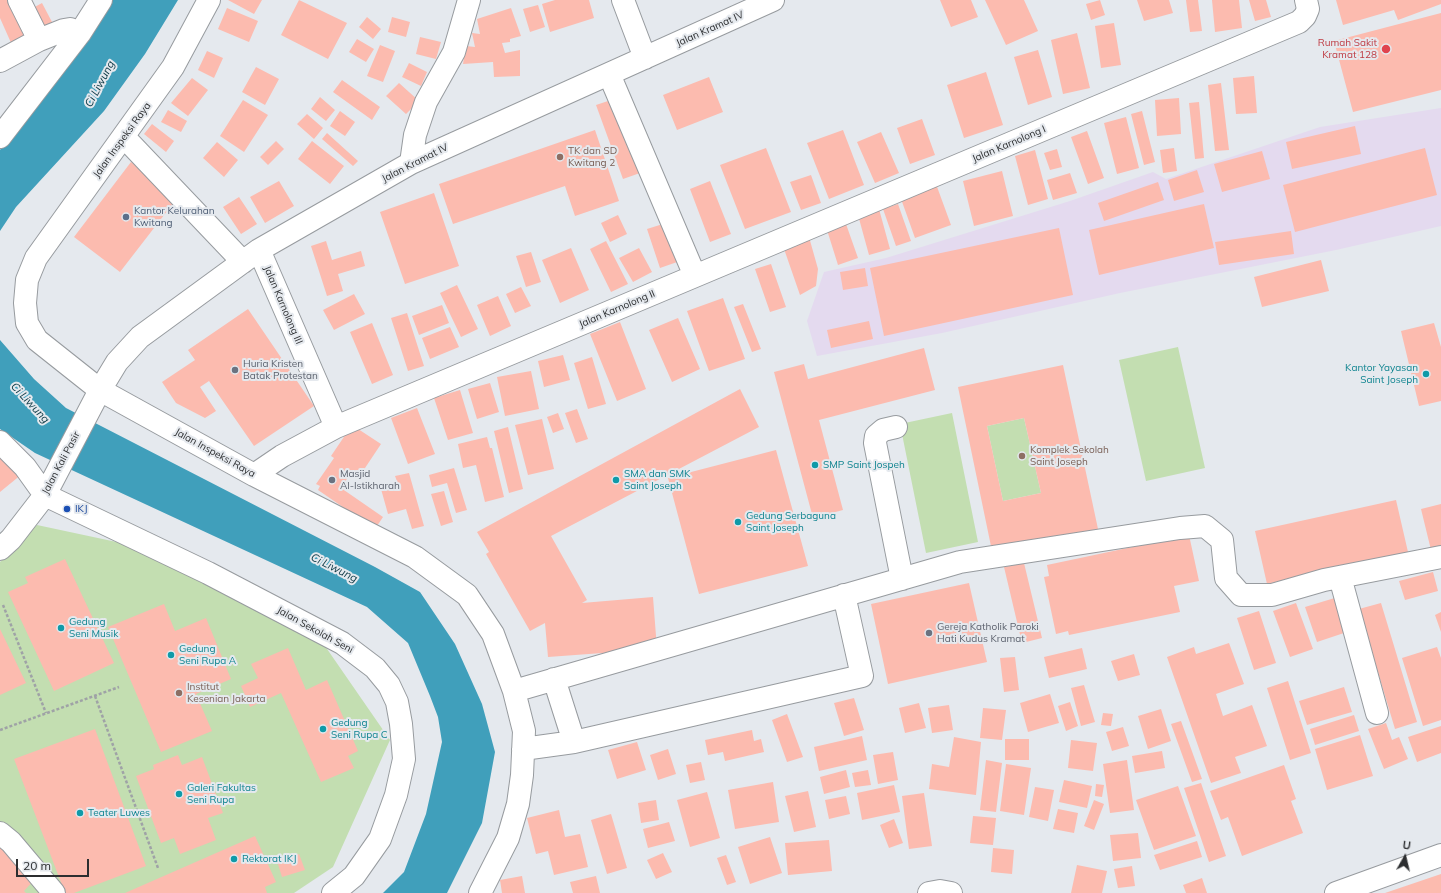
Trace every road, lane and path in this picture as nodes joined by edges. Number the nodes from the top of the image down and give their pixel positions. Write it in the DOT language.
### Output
graph roads {
  1 [pos="19,0"];
  2 [pos="101,0"];
  3 [pos="209,0"];
  4 [pos="469,0"];
  5 [pos="623,0"];
  6 [pos="773,0"];
  7 [pos="1306,0"];
  8 [pos="80,32"];
  9 [pos="39,40"];
  10 [pos="645,58"];
  11 [pos="0,60"];
  12 [pos="609,74"];
  13 [pos="124,137"];
  14 [pos="0,138"];
  15 [pos="411,163"];
  16 [pos="251,256"];
  17 [pos="695,276"];
  18 [pos="96,397"];
  19 [pos="896,427"];
  20 [pos="336,428"];
  21 [pos="0,442"];
  22 [pos="254,475"];
  23 [pos="49,487"];
  24 [pos="4,540"];
  25 [pos="1441,557"];
  26 [pos="1340,577"];
  27 [pos="902,579"];
  28 [pos="844,595"];
  29 [pos="3,605"];
  30 [pos="554,679"];
  31 [pos="119,687"];
  32 [pos="514,691"];
  33 [pos="95,696"];
  34 [pos="1377,713"];
  35 [pos="46,714"];
  36 [pos="0,730"];
  37 [pos="574,742"];
  38 [pos="523,749"];
  39 [pos="0,833"];
  40 [pos="1441,855"];
  41 [pos="158,868"];
  42 [pos="54,893"];
  43 [pos="333,893"];
  44 [pos="480,893"];
  45 [pos="929,893"];
  46 [pos="951,893"];
  47 [pos="1336,893"];
  1 -- 9 [label="street"];
  2 -- 8 [label="street"];
  3 -- 13 [label="street, Jalan Inspeksi Raya"];
  4 -- 15 [label="street"];
  5 -- 10 [label="street"];
  6 -- 10 [label="street, Jalan Kramat IV"];
  7 -- 17 [label="street, Jalan Karnolong I"];
  8 -- 9 [label="street"];
  8 -- 14 [label="street"];
  9 -- 11 [label="street"];
  10 -- 12 [label="street, Jalan Kramat IV"];
  12 -- 15 [label="street, Jalan Kramat IV"];
  12 -- 17 [label="street"];
  13 -- 16 [label="street, Jalan Karnolong III"];
  13 -- 18 [label="street, Jalan Inspeksi Raya"];
  15 -- 16 [label="street, Jalan Kramat IV"];
  16 -- 18 [label="street, Jalan Kramat IV"];
  16 -- 20 [label="street, Jalan Karnolong III"];
  17 -- 20 [label="street, Jalan Karnolong II"];
  18 -- 22 [label="street, Jalan Inspeksi Raya"];
  18 -- 23 [label="street, Jalan Kali Pasir"];
  19 -- 27 [label="street"];
  20 -- 22 [label="street"];
  21 -- 23 [label="street"];
  22 -- 32 [label="street, Jalan Inspeksi Raya"];
  23 -- 24 [label="street, Jalan Kali Pasir"];
  23 -- 43 [label="street, Jalan Sekolah Seni"];
  25 -- 26 [label="street"];
  26 -- 27 [label="street"];
  26 -- 34 [label="street"];
  27 -- 28 [label="street"];
  28 -- 30 [label="street"];
  28 -- 37 [label="street"];
  29 -- 35 [label="path"];
  30 -- 32 [label="street"];
  30 -- 37 [label="street"];
  31 -- 33 [label="path"];
  32 -- 38 [label="street, Jalan Inspeksi Raya"];
  33 -- 35 [label="path"];
  33 -- 41 [label="path"];
  35 -- 36 [label="path"];
  37 -- 38 [label="street"];
  38 -- 44 [label="street, Jalan Inspeksi Raya"];
  39 -- 42 [label="street"];
  40 -- 47 [label="street"];
  45 -- 46 [label="street"];
}
